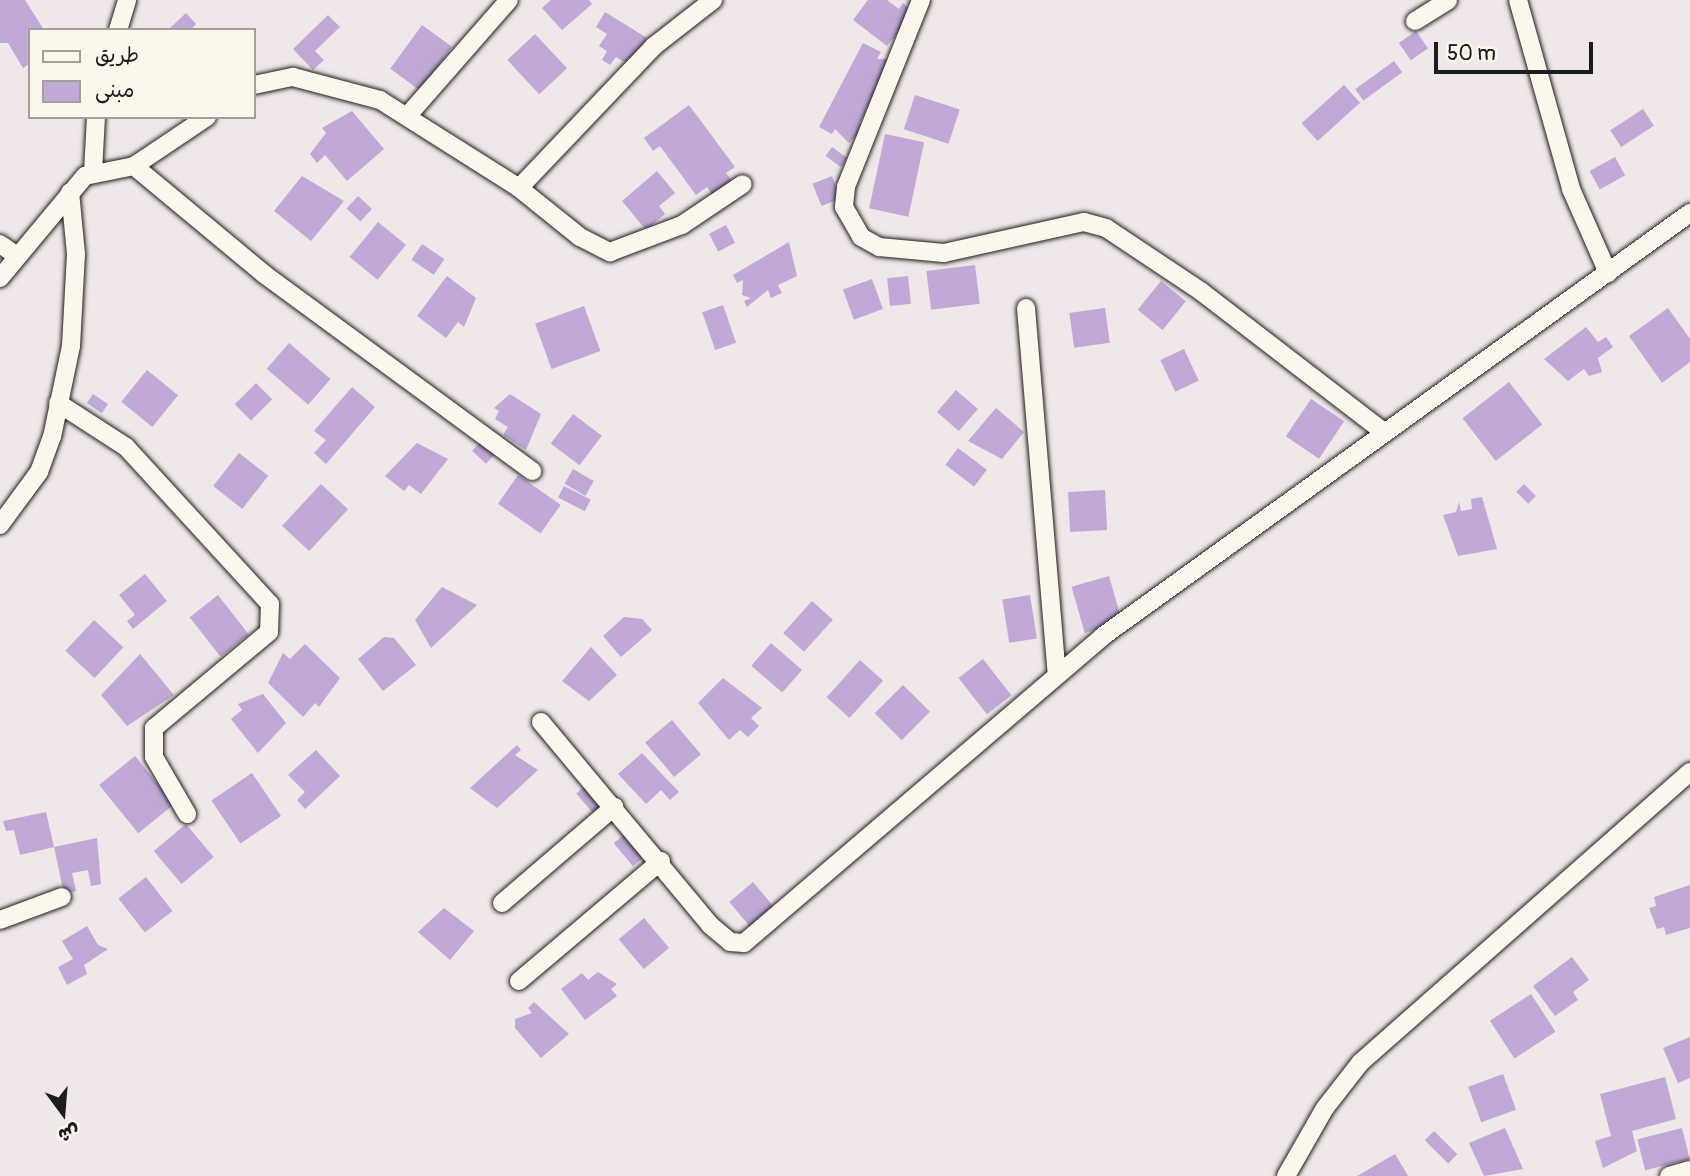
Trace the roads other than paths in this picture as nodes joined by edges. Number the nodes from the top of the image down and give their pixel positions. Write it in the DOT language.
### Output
graph roads {
  1 [pos="127,0"];
  2 [pos="509,0"];
  3 [pos="713,0"];
  4 [pos="921,0"];
  5 [pos="1448,0"];
  6 [pos="1518,0"];
  7 [pos="1415,21"];
  8 [pos="119,28"];
  9 [pos="256,84"];
  10 [pos="410,113"];
  11 [pos="96,119"];
  12 [pos="204,119"];
  13 [pos="134,166"];
  14 [pos="93,172"];
  15 [pos="743,184"];
  16 [pos="519,188"];
  17 [pos="70,192"];
  18 [pos="1690,213"];
  19 [pos="0,244"];
  20 [pos="17,256"];
  21 [pos="1608,273"];
  22 [pos="0,278"];
  23 [pos="1026,308"];
  24 [pos="58,403"];
  25 [pos="1384,432"];
  26 [pos="532,471"];
  27 [pos="0,526"];
  28 [pos="1057,675"];
  29 [pos="541,722"];
  30 [pos="1690,772"];
  31 [pos="614,807"];
  32 [pos="187,814"];
  33 [pos="661,861"];
  34 [pos="62,897"];
  35 [pos="502,903"];
  36 [pos="0,920"];
  37 [pos="519,981"];
  38 [pos="1690,1170"];
  39 [pos="1286,1176"];
  40 [pos="1669,1176"];
  1 -- 8 [label="street"];
  2 -- 10 [label="street"];
  3 -- 16 [label="street"];
  4 -- 25 [label="street"];
  5 -- 7 [label="street"];
  6 -- 21 [label="street"];
  9 -- 10 [label="street"];
  10 -- 16 [label="street"];
  11 -- 14 [label="street"];
  12 -- 13 [label="street"];
  13 -- 14 [label="street"];
  13 -- 26 [label="street"];
  14 -- 17 [label="street"];
  15 -- 16 [label="street"];
  17 -- 20 [label="street"];
  17 -- 24 [label="street"];
  18 -- 21 [label="street"];
  19 -- 20 [label="street"];
  20 -- 22 [label="street"];
  21 -- 25 [label="street"];
  23 -- 28 [label="street"];
  24 -- 27 [label="street"];
  24 -- 32 [label="street"];
  25 -- 28 [label="street"];
  28 -- 33 [label="street"];
  29 -- 31 [label="street"];
  30 -- 39 [label="street"];
  31 -- 33 [label="street"];
  31 -- 35 [label="street"];
  33 -- 37 [label="street"];
  34 -- 36 [label="street"];
  38 -- 40 [label="street"];
}
